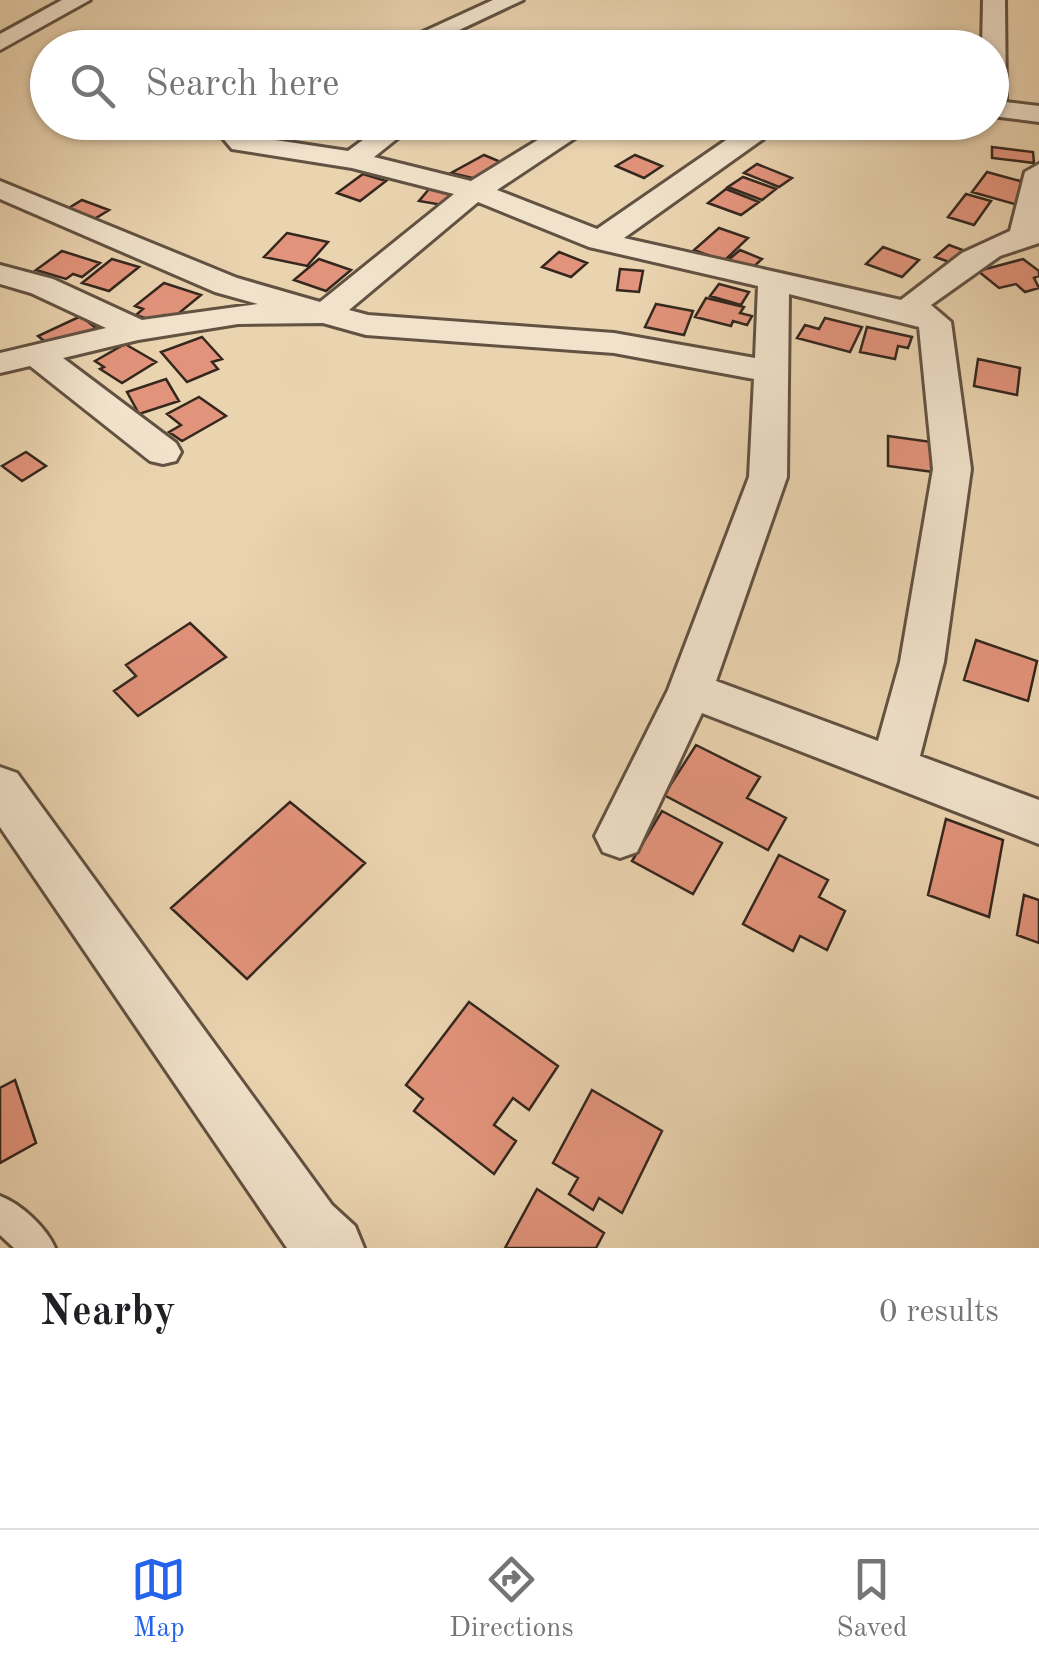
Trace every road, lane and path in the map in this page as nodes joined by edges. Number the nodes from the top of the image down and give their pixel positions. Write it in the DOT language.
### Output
graph roads {
  1 [pos="78,0"];
  2 [pos="512,0"];
  3 [pos="994,0"];
  4 [pos="442,30"];
  5 [pos="993,30"];
  6 [pos="0,43"];
  7 [pos="1009,110"];
  8 [pos="1039,114"];
  9 [pos="238,140"];
  10 [pos="380,140"];
  11 [pos="557,140"];
  12 [pos="744,140"];
  13 [pos="353,160"];
  14 [pos="1039,172"];
  15 [pos="0,189"];
  16 [pos="475,192"];
  17 [pos="1032,235"];
  18 [pos="600,241"];
  19 [pos="0,274"];
  20 [pos="774,280"];
  21 [pos="326,313"];
  22 [pos="916,313"];
  23 [pos="138,330"];
  24 [pos="36,354"];
  25 [pos="0,363"];
  26 [pos="771,372"];
  27 [pos="164,452"];
  28 [pos="690,690"];
  29 [pos="894,766"];
  30 [pos="0,788"];
  31 [pos="1039,822"];
  32 [pos="620,836"];
  33 [pos="0,1212"];
  34 [pos="38,1248"];
  35 [pos="333,1248"];
  1 -- 6 [label="street"];
  2 -- 4 [label="street"];
  3 -- 5 [label="street"];
  7 -- 8 [label="street"];
  9 -- 13 [label="street"];
  10 -- 13 [label="street"];
  11 -- 16 [label="street"];
  12 -- 18 [label="street"];
  13 -- 16 [label="street"];
  14 -- 17 [label="street"];
  15 -- 21 [label="street"];
  16 -- 18 [label="street"];
  16 -- 21 [label="street"];
  17 -- 22 [label="street"];
  18 -- 20 [label="street"];
  19 -- 23 [label="street"];
  20 -- 22 [label="street"];
  20 -- 26 [label="street"];
  21 -- 23 [label="street"];
  21 -- 26 [label="street"];
  22 -- 29 [label="street"];
  23 -- 24 [label="street"];
  24 -- 25 [label="street"];
  24 -- 27 [label="street"];
  26 -- 28 [label="street"];
  28 -- 29 [label="street"];
  28 -- 32 [label="street"];
  29 -- 31 [label="street"];
  30 -- 35 [label="street"];
  33 -- 34 [label="lane"];
}
